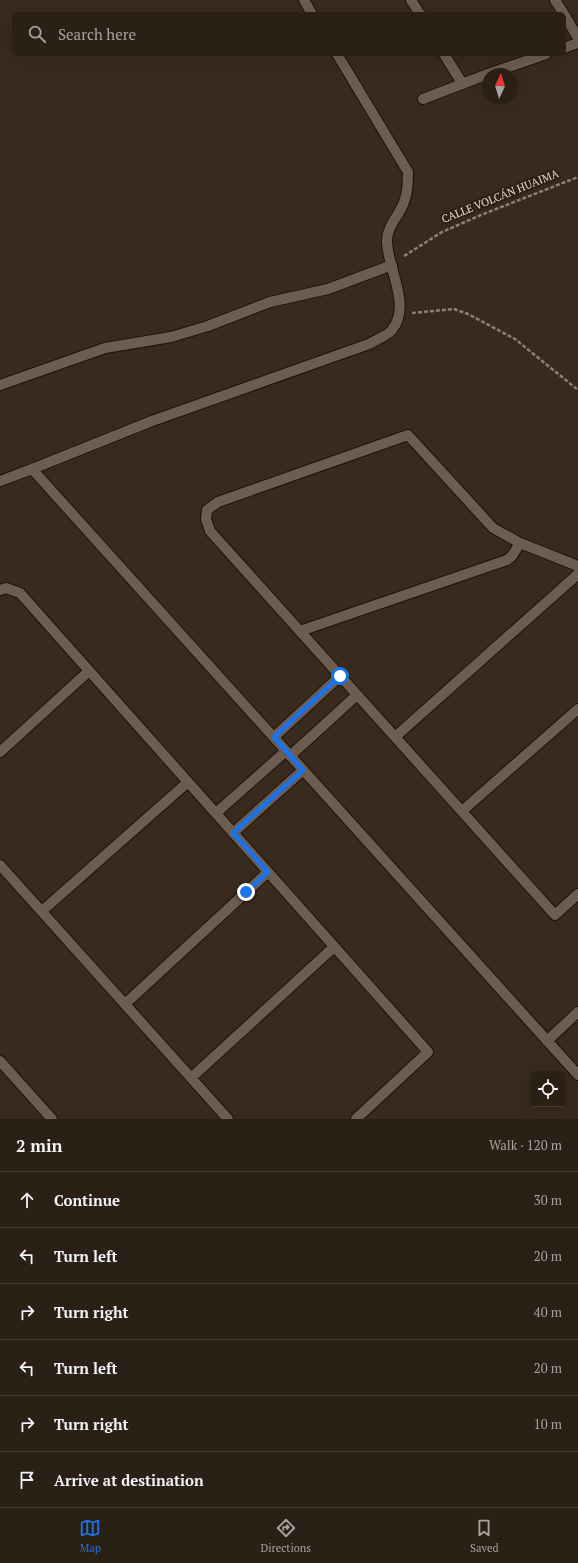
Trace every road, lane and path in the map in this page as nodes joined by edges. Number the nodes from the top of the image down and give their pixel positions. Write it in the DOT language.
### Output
graph roads {
  1 [pos="304,0"];
  2 [pos="411,0"];
  3 [pos="555,0"];
  4 [pos="311,12"];
  5 [pos="419,12"];
  6 [pos="563,12"];
  7 [pos="566,17"];
  8 [pos="578,38"];
  9 [pos="578,43"];
  10 [pos="566,47"];
  11 [pos="338,56"];
  12 [pos="445,56"];
  13 [pos="540,56"];
  14 [pos="505,68"];
  15 [pos="482,76"];
  16 [pos="462,83"];
  17 [pos="423,99"];
  18 [pos="578,177"];
  19 [pos="392,265"];
  20 [pos="399,314"];
  21 [pos="0,385"];
  22 [pos="578,390"];
  23 [pos="32,469"];
  24 [pos="0,481"];
  25 [pos="520,543"];
  26 [pos="578,566"];
  27 [pos="578,574"];
  28 [pos="0,590"];
  29 [pos="300,631"];
  30 [pos="89,671"];
  31 [pos="340,676"];
  32 [pos="357,695"];
  33 [pos="578,709"];
  34 [pos="395,736"];
  35 [pos="274,737"];
  36 [pos="0,752"];
  37 [pos="288,754"];
  38 [pos="303,770"];
  39 [pos="188,782"];
  40 [pos="462,812"];
  41 [pos="216,813"];
  42 [pos="233,833"];
  43 [pos="0,865"];
  44 [pos="268,872"];
  45 [pos="578,894"];
  46 [pos="42,911"];
  47 [pos="334,947"];
  48 [pos="125,1004"];
  49 [pos="578,1012"];
  50 [pos="547,1041"];
  51 [pos="0,1061"];
  52 [pos="578,1075"];
  53 [pos="191,1078"];
  54 [pos="52,1119"];
  55 [pos="228,1119"];
  56 [pos="356,1119"];
  1 -- 4 [label="street"];
  2 -- 5 [label="street"];
  3 -- 6 [label="street"];
  7 -- 8 [label="street"];
  9 -- 10 [label="street"];
  11 -- 19 [label="street"];
  12 -- 16 [label="street"];
  13 -- 14 [label="street"];
  15 -- 16 [label="street"];
  16 -- 17 [label="street"];
  18 -- 19 [label="path, CALLE VOLCÁN HUAIMA"];
  19 -- 20 [label="street"];
  19 -- 21 [label="street"];
  20 -- 22 [label="path"];
  20 -- 23 [label="street"];
  23 -- 24 [label="street"];
  23 -- 35 [label="street"];
  25 -- 26 [label="street"];
  25 -- 29 [label="street"];
  25 -- 29 [label="street"];
  27 -- 34 [label="street"];
  28 -- 30 [label="street"];
  29 -- 31 [label="street"];
  30 -- 36 [label="street"];
  30 -- 39 [label="street"];
  31 -- 32 [label="street"];
  31 -- 35 [label="street"];
  32 -- 34 [label="street"];
  32 -- 37 [label="street"];
  33 -- 40 [label="street"];
  34 -- 40 [label="street"];
  35 -- 37 [label="street"];
  37 -- 38 [label="street"];
  37 -- 41 [label="street"];
  38 -- 42 [label="street"];
  38 -- 50 [label="street"];
  39 -- 41 [label="street"];
  39 -- 46 [label="street"];
  40 -- 45 [label="street"];
  41 -- 42 [label="street"];
  42 -- 44 [label="street"];
  43 -- 46 [label="street"];
  44 -- 47 [label="street"];
  44 -- 48 [label="street"];
  46 -- 48 [label="street"];
  47 -- 53 [label="street"];
  47 -- 56 [label="street"];
  48 -- 53 [label="street"];
  49 -- 50 [label="street"];
  50 -- 52 [label="street"];
  51 -- 54 [label="street"];
  53 -- 55 [label="street"];
}
